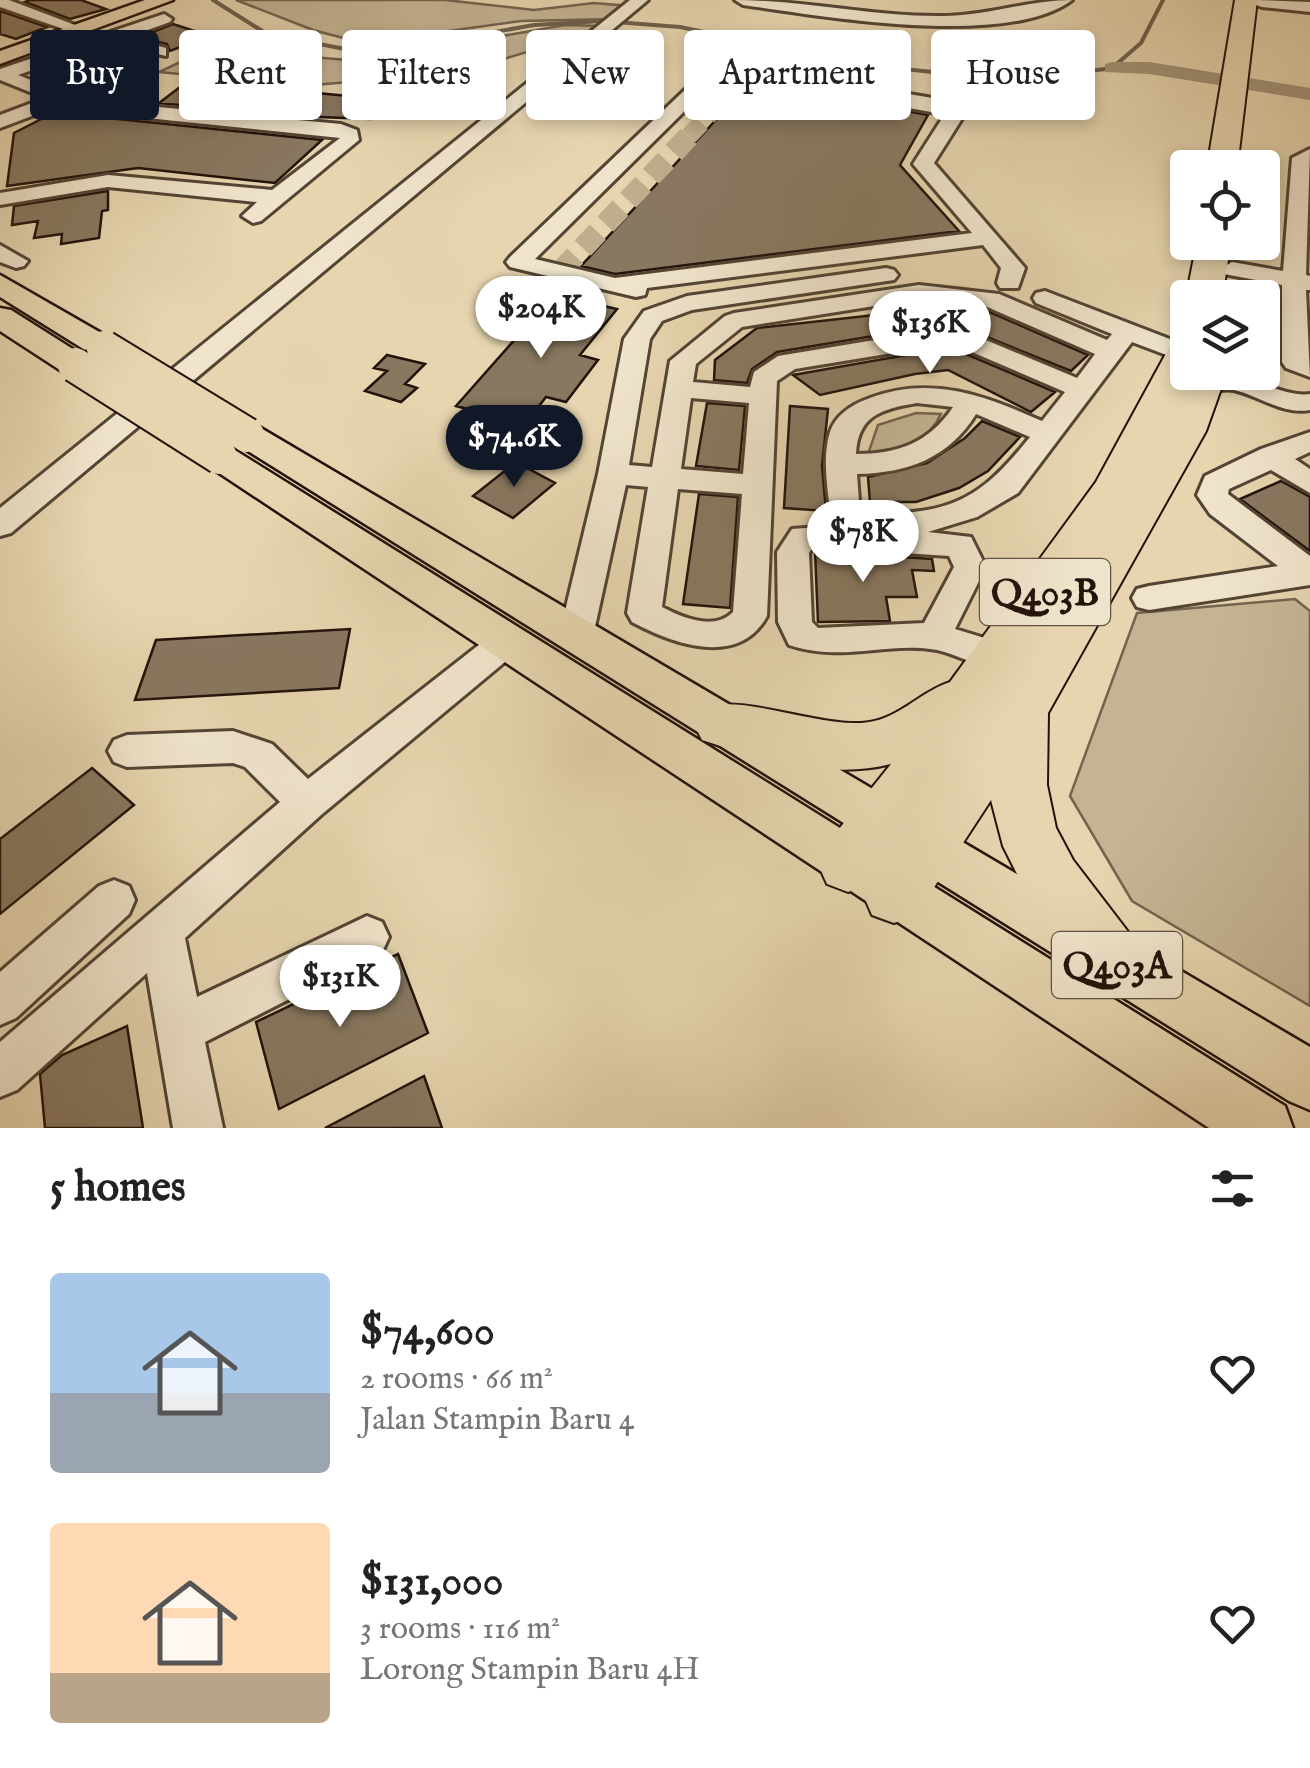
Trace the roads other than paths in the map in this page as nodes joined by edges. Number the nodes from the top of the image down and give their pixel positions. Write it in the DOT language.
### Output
graph roads {
  1 [pos="743,0"];
  2 [pos="1064,0"];
  3 [pos="1257,1"];
  4 [pos="0,2"];
  5 [pos="637,3"];
  6 [pos="916,4"];
  7 [pos="162,7"];
  8 [pos="1310,7"];
  9 [pos="861,16"];
  10 [pos="76,28"];
  11 [pos="123,30"];
  12 [pos="0,55"];
  13 [pos="30,65"];
  14 [pos="0,75"];
  15 [pos="30,87"];
  16 [pos="30,110"];
  17 [pos="159,113"];
  18 [pos="1239,116"];
  19 [pos="0,122"];
  20 [pos="1228,150"];
  21 [pos="1242,150"];
  22 [pos="1310,155"];
  23 [pos="275,198"];
  24 [pos="0,199"];
  25 [pos="1304,214"];
  26 [pos="253,216"];
  27 [pos="986,238"];
  28 [pos="1227,263"];
  29 [pos="5,266"];
  30 [pos="1302,282"];
  31 [pos="1010,283"];
  32 [pos="623,286"];
  33 [pos="762,292"];
  34 [pos="672,307"];
  35 [pos="0,318"];
  36 [pos="644,328"];
  37 [pos="1119,341"];
  38 [pos="1170,356"];
  39 [pos="90,357"];
  40 [pos="1310,370"];
  41 [pos="678,389"];
  42 [pos="1080,389"];
  43 [pos="1197,390"];
  44 [pos="1254,390"];
  45 [pos="762,396"];
  46 [pos="970,400"];
  47 [pos="1310,401"];
  48 [pos="1047,434"];
  49 [pos="1310,440"];
  50 [pos="234,446"];
  51 [pos="1272,456"];
  52 [pos="844,464"];
  53 [pos="613,474"];
  54 [pos="664,479"];
  55 [pos="1310,483"];
  56 [pos="755,485"];
  57 [pos="758,520"];
  58 [pos="0,525"];
  59 [pos="847,526"];
  60 [pos="1299,575"];
  61 [pos="1155,587"];
  62 [pos="576,636"];
  63 [pos="934,636"];
  64 [pos="506,642"];
  65 [pos="1000,684"];
  66 [pos="720,724"];
  67 [pos="127,752"];
  68 [pos="307,803"];
  69 [pos="887,857"];
  70 [pos="114,900"];
  71 [pos="161,928"];
  72 [pos="368,937"];
  73 [pos="1109,960"];
  74 [pos="0,1002"];
  75 [pos="180,1030"];
  76 [pos="0,1073"];
  77 [pos="1310,1080"];
  78 [pos="198,1128"];
  79 [pos="1263,1128"];
  1 -- 9 [label="street"];
  2 -- 9 [label="street"];
  3 -- 8 [label="street"];
  3 -- 18 [label="highway"];
  4 -- 10 [label="street"];
  5 -- 58 [label="street"];
  6 -- 9 [label="street"];
  7 -- 10 [label="main road"];
  7 -- 11 [label="street"];
  7 -- 12 [label="main road"];
  10 -- 12 [label="main road"];
  13 -- 14 [label="street"];
  14 -- 15 [label="street"];
  16 -- 19 [label="street"];
  17 -- 23 [label="street"];
  18 -- 20 [label="highway"];
  18 -- 21 [label="highway"];
  22 -- 25 [label="street"];
  23 -- 24 [label="street"];
  23 -- 26 [label="street"];
  25 -- 30 [label="street"];
  27 -- 31 [label="street"];
  27 -- 32 [label="street"];
  27 -- 32 [label="street"];
  28 -- 30 [label="street"];
  29 -- 39 [label="main road"];
  30 -- 40 [label="street"];
  31 -- 33 [label="street"];
  31 -- 37 [label="street"];
  32 -- 33 [label="street"];
  32 -- 34 [label="street"];
  32 -- 36 [label="street"];
  33 -- 34 [label="street"];
  34 -- 36 [label="street"];
  35 -- 39 [label="main road"];
  36 -- 53 [label="street"];
  37 -- 38 [label="street"];
  37 -- 41 [label="street"];
  37 -- 42 [label="street"];
  39 -- 50 [label="main road, bridge"];
  41 -- 45 [label="street"];
  41 -- 54 [label="street"];
  42 -- 45 [label="street"];
  42 -- 48 [label="street"];
  43 -- 65 [label="highway"];
  44 -- 47 [label="street"];
  45 -- 56 [label="street"];
  46 -- 48 [label="street"];
  46 -- 52 [label="street"];
  46 -- 52 [label="street"];
  48 -- 59 [label="street"];
  49 -- 51 [label="street"];
  50 -- 62 [label="main road"];
  50 -- 64 [label="main road"];
  51 -- 55 [label="street"];
  51 -- 60 [label="street"];
  52 -- 59 [label="street"];
  53 -- 54 [label="street"];
  53 -- 62 [label="street"];
  54 -- 56 [label="street"];
  54 -- 57 [label="street"];
  56 -- 57 [label="street"];
  57 -- 59 [label="street"];
  60 -- 61 [label="street"];
  62 -- 66 [label="main road"];
  63 -- 63 [label="street"];
  63 -- 65 [label="street"];
  64 -- 68 [label="street"];
  64 -- 69 [label="main road"];
  65 -- 66 [label="highway"];
  65 -- 69 [label="highway"];
  65 -- 73 [label="highway"];
  66 -- 69 [label="main road"];
  67 -- 68 [label="street"];
  68 -- 71 [label="street"];
  69 -- 73 [label="main road, Q403A"];
  69 -- 79 [label="main road"];
  70 -- 74 [label="street"];
  71 -- 75 [label="street"];
  71 -- 76 [label="street"];
  72 -- 75 [label="street"];
  73 -- 77 [label="main road, Q403A"];
  75 -- 78 [label="street"];
}
